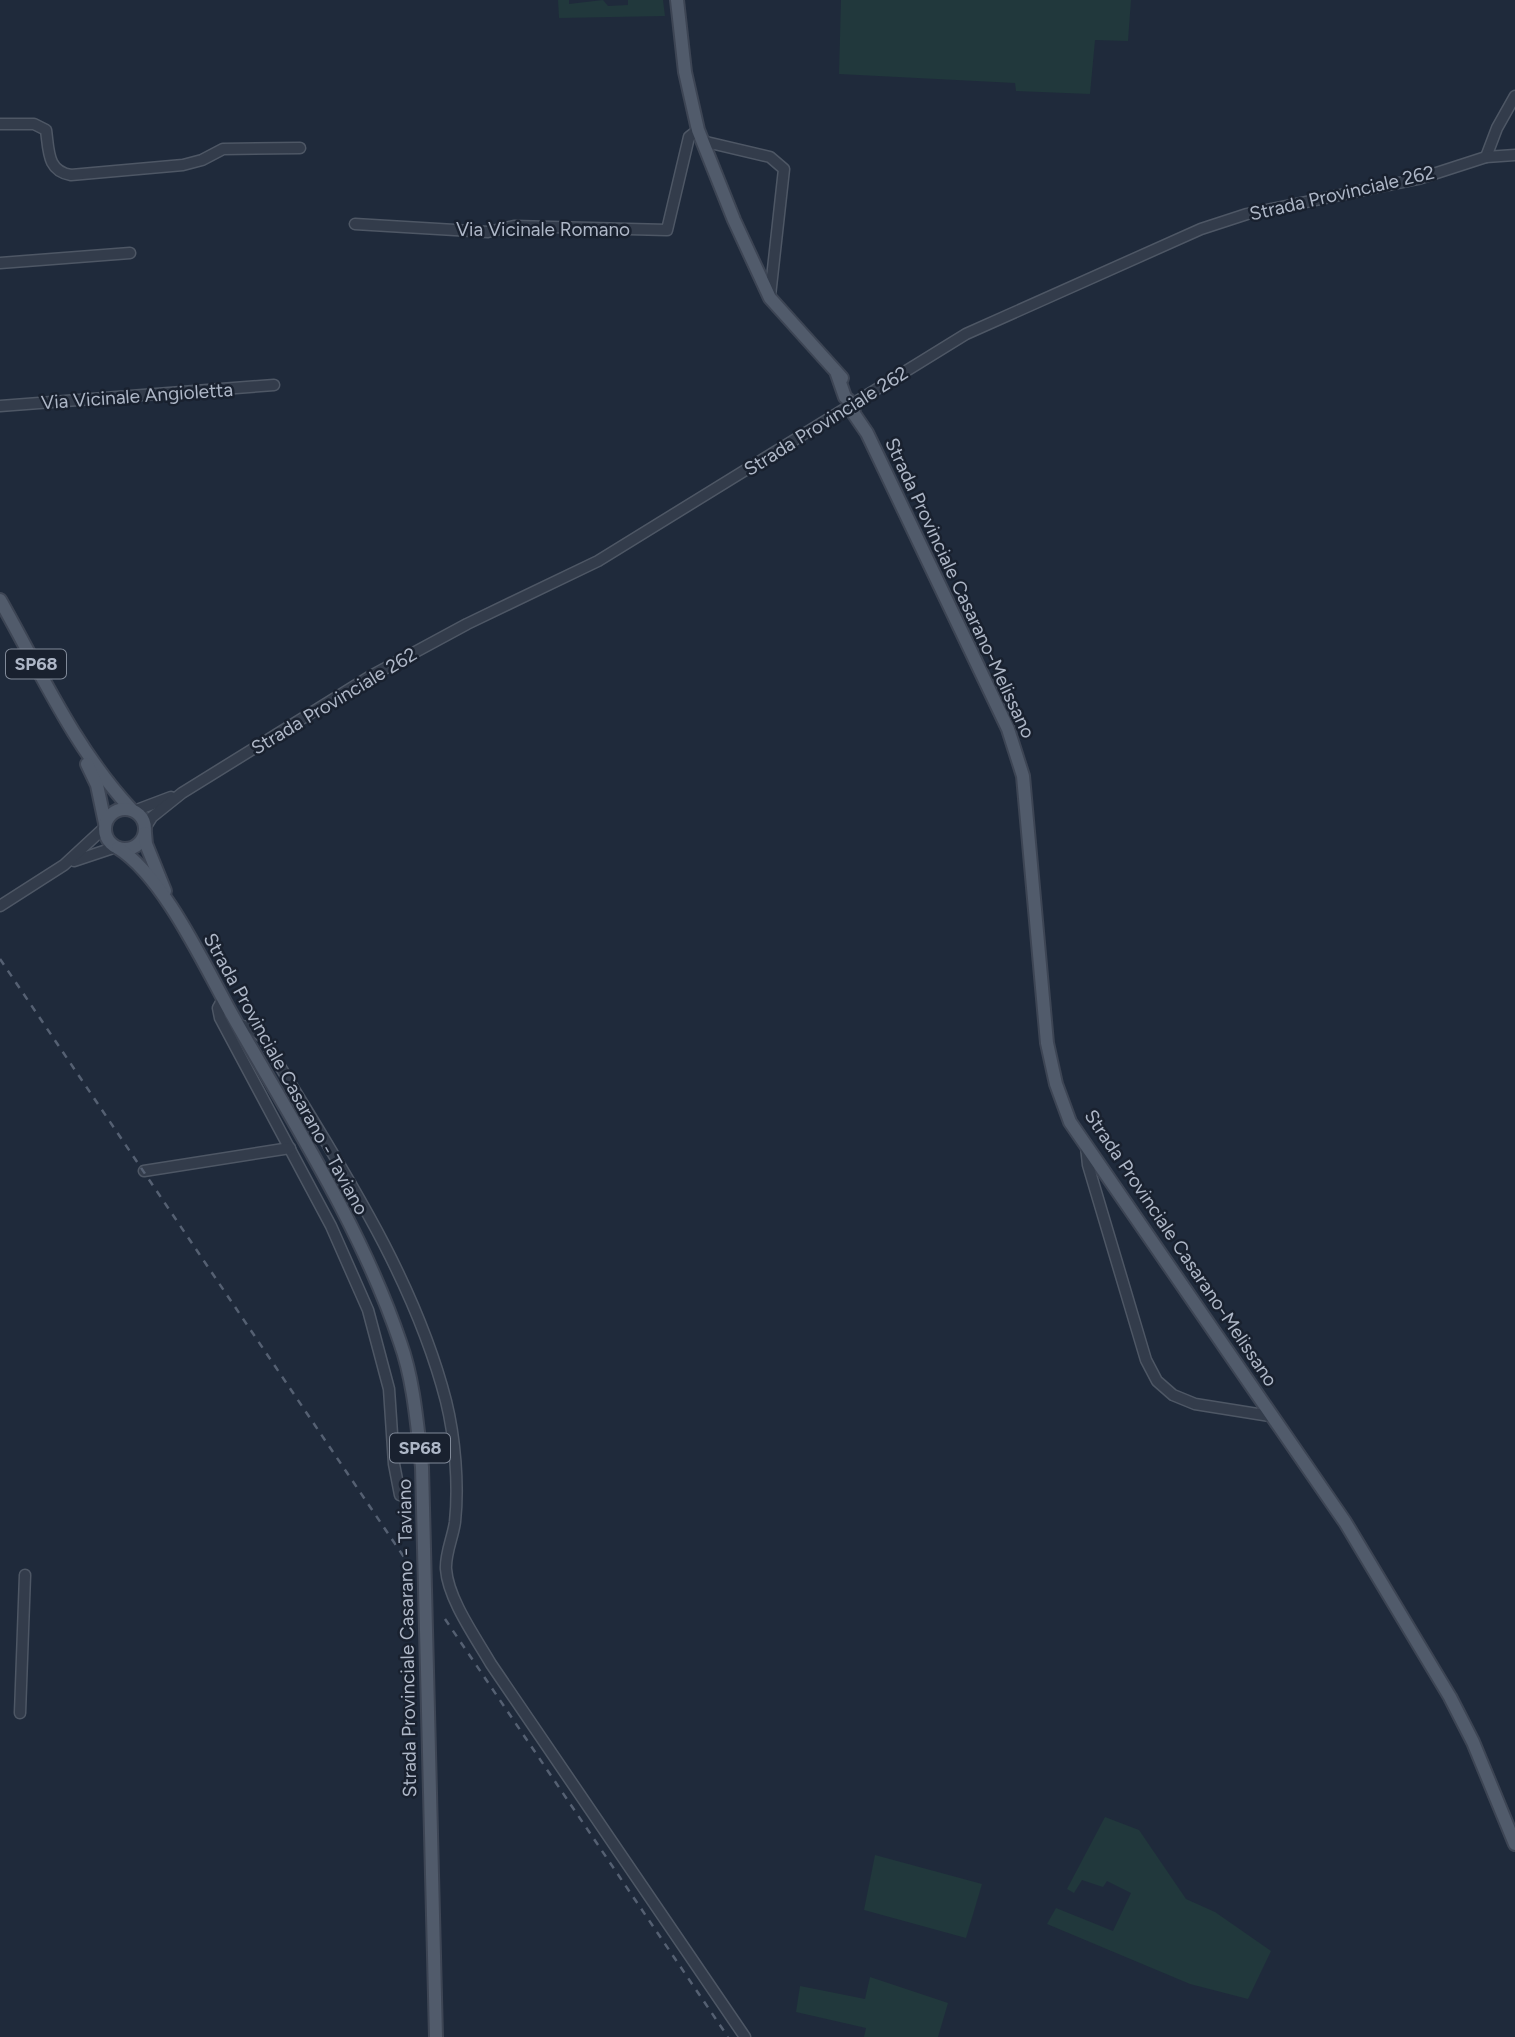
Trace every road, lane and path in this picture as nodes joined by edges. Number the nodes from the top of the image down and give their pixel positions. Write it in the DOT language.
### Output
graph roads {
  1 [pos="677,0"];
  2 [pos="1515,96"];
  3 [pos="0,124"];
  4 [pos="700,136"];
  5 [pos="300,148"];
  6 [pos="1515,155"];
  7 [pos="1486,157"];
  8 [pos="355,224"];
  9 [pos="130,253"];
  10 [pos="0,263"];
  11 [pos="771,298"];
  12 [pos="274,386"];
  13 [pos="853,404"];
  14 [pos="0,406"];
  15 [pos="0,600"];
  16 [pos="72,729"];
  17 [pos="182,793"];
  18 [pos="132,810"];
  19 [pos="105,826"];
  20 [pos="145,829"];
  21 [pos="117,847"];
  22 [pos="64,865"];
  23 [pos="0,906"];
  24 [pos="176,917"];
  25 [pos="223,999"];
  26 [pos="238,1025"];
  27 [pos="1086,1145"];
  28 [pos="289,1148"];
  29 [pos="144,1171"];
  30 [pos="1270,1416"];
  31 [pos="400,1494"];
  32 [pos="25,1575"];
  33 [pos="20,1713"];
  34 [pos="1515,1844"];
  35 [pos="436,2037"];
  36 [pos="745,2037"];
  1 -- 4 [label="main road, Strada Provinciale Casarano-Melissano"];
  2 -- 7 [label="street"];
  3 -- 5 [label="street"];
  4 -- 8 [label="street, Via Vicinale Romano"];
  4 -- 11 [label="main road, Strada Provinciale Casarano-Melissano"];
  4 -- 11 [label="street"];
  6 -- 7 [label="street, Strada Provinciale 262"];
  7 -- 13 [label="street, Strada Provinciale 262"];
  9 -- 10 [label="street"];
  11 -- 13 [label="main road, Strada Provinciale Casarano-Melissano"];
  12 -- 14 [label="street, Via Vicinale Angioletta"];
  13 -- 17 [label="street, Strada Provinciale 262"];
  13 -- 27 [label="main road, Strada Provinciale Casarano-Melissano"];
  15 -- 16 [label="main road, Strada Provinciale Casarano - Taviano / SP68"];
  16 -- 18 [label="main road, Strada Provinciale Casarano - Taviano / SP68"];
  16 -- 19 [label="main road, Strada Provinciale Casarano - Taviano / SP68"];
  17 -- 18 [label="street"];
  17 -- 20 [label="street"];
  18 -- 19 [label="main road"];
  18 -- 20 [label="main road, Strada Provinciale Casarano - Taviano / SP68"];
  19 -- 21 [label="main road, Strada Provinciale Casarano - Taviano / SP68"];
  19 -- 22 [label="street"];
  20 -- 21 [label="main road"];
  20 -- 24 [label="main road, Strada Provinciale Casarano - Taviano / SP68"];
  21 -- 22 [label="street"];
  21 -- 24 [label="main road, Strada Provinciale Casarano - Taviano / SP68"];
  22 -- 23 [label="street"];
  24 -- 25 [label="main road, Strada Provinciale Casarano - Taviano / SP68"];
  25 -- 26 [label="main road, Strada Provinciale Casarano - Taviano / SP68"];
  25 -- 28 [label="street"];
  26 -- 35 [label="main road, Strada Provinciale Casarano - Taviano / SP68"];
  26 -- 36 [label="street"];
  27 -- 30 [label="main road, Strada Provinciale Casarano-Melissano"];
  27 -- 30 [label="street"];
  28 -- 29 [label="street"];
  28 -- 31 [label="street"];
  30 -- 34 [label="main road, Strada Provinciale Casarano-Melissano"];
  32 -- 33 [label="street"];
}
